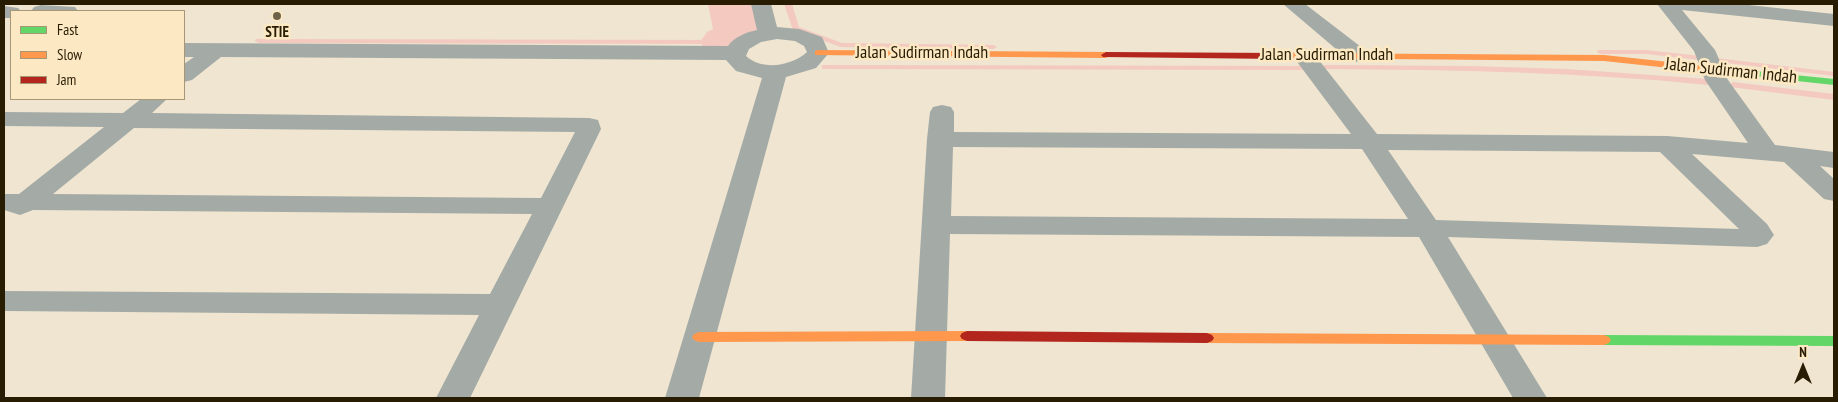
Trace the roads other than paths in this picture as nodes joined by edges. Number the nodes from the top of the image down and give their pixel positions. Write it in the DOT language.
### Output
graph roads {
  1 [pos="761,4"];
  2 [pos="1292,4"];
  3 [pos="1667,4"];
  4 [pos="1684,4"];
  5 [pos="1834,20"];
  6 [pos="769,35"];
  7 [pos="185,50"];
  8 [pos="216,50"];
  9 [pos="737,53"];
  10 [pos="818,53"];
  11 [pos="1303,55"];
  12 [pos="1357,55"];
  13 [pos="1711,68"];
  14 [pos="776,71"];
  15 [pos="185,75"];
  16 [pos="1834,82"];
  17 [pos="154,100"];
  18 [pos="4,119"];
  19 [pos="128,120"];
  20 [pos="1369,141"];
  21 [pos="1667,144"];
  22 [pos="1779,153"];
  23 [pos="1834,160"];
  24 [pos="1834,193"];
  25 [pos="15,202"];
  26 [pos="551,206"];
  27 [pos="4,221"];
  28 [pos="936,225"];
  29 [pos="1428,228"];
  30 [pos="4,301"];
  31 [pos="501,305"];
  32 [pos="932,336"];
  33 [pos="700,337"];
  34 [pos="1496,340"];
  35 [pos="1834,341"];
  36 [pos="453,398"];
  37 [pos="682,398"];
  38 [pos="928,398"];
  39 [pos="1530,398"];
  1 -- 6 [label="street"];
  2 -- 12 [label="street"];
  3 -- 13 [label="street"];
  4 -- 5 [label="street"];
  6 -- 9 [label="street"];
  6 -- 10 [label="street"];
  7 -- 8 [label="street"];
  8 -- 9 [label="street"];
  8 -- 15 [label="street"];
  9 -- 14 [label="street"];
  10 -- 11 [label="street, Jalan Sudirman Indah"];
  10 -- 14 [label="street"];
  11 -- 12 [label="street, Jalan Sudirman Indah"];
  11 -- 20 [label="street"];
  12 -- 13 [label="street, Jalan Sudirman Indah"];
  13 -- 16 [label="street, Jalan Sudirman Indah"];
  13 -- 22 [label="street"];
  14 -- 33 [label="street"];
  17 -- 19 [label="street"];
  18 -- 19 [label="street"];
  19 -- 25 [label="street"];
  19 -- 26 [label="street"];
  20 -- 21 [label="street"];
  20 -- 28 [label="street"];
  20 -- 29 [label="street"];
  21 -- 22 [label="street"];
  21 -- 29 [label="street"];
  22 -- 23 [label="street"];
  22 -- 24 [label="street"];
  25 -- 26 [label="street"];
  25 -- 27 [label="street"];
  26 -- 31 [label="street"];
  28 -- 29 [label="street"];
  28 -- 32 [label="street"];
  29 -- 34 [label="street"];
  30 -- 31 [label="street"];
  31 -- 36 [label="street"];
  32 -- 33 [label="street"];
  32 -- 34 [label="street"];
  32 -- 38 [label="street"];
  33 -- 37 [label="street"];
  34 -- 35 [label="street"];
  34 -- 39 [label="street"];
}
